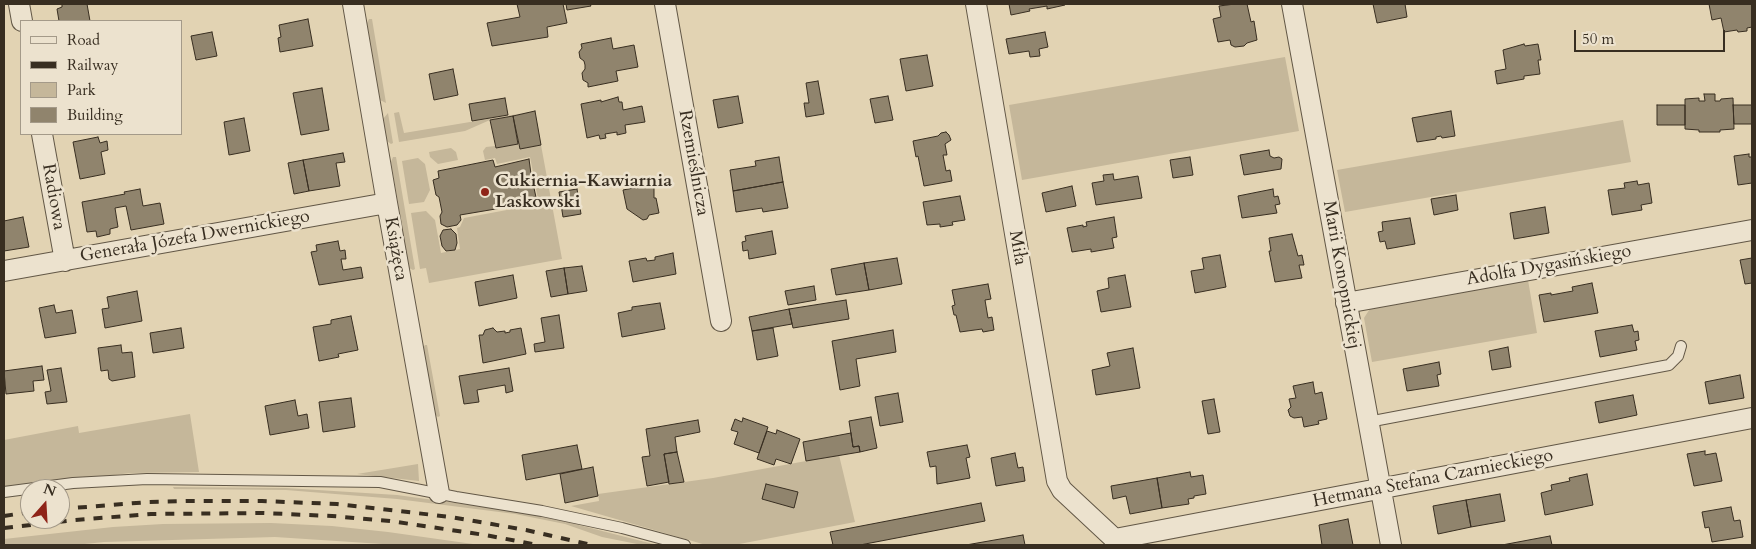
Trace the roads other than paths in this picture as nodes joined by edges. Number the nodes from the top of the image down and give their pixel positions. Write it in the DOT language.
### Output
graph roads {
  1 [pos="19,4"];
  2 [pos="353,4"];
  3 [pos="665,4"];
  4 [pos="976,4"];
  5 [pos="1292,4"];
  6 [pos="22,20"];
  7 [pos="42,135"];
  8 [pos="387,203"];
  9 [pos="1752,230"];
  10 [pos="65,261"];
  11 [pos="4,271"];
  12 [pos="1346,303"];
  13 [pos="721,321"];
  14 [pos="1681,346"];
  15 [pos="1752,418"];
  16 [pos="1368,422"];
  17 [pos="1380,488"];
  18 [pos="4,492"];
  19 [pos="438,493"];
  20 [pos="1118,542"];
  21 [pos="685,545"];
  22 [pos="1391,545"];
  1 -- 6 [label="street"];
  2 -- 8 [label="street, Książęca"];
  3 -- 13 [label="street, Rzemieślnicza"];
  4 -- 20 [label="street, Miła"];
  5 -- 12 [label="street, Marii Konopnickiej"];
  7 -- 10 [label="street, Radiowa"];
  8 -- 10 [label="street, Generała Józefa Dwernickiego"];
  8 -- 19 [label="street, Książęca"];
  9 -- 12 [label="street, Adolfa Dygasińskiego"];
  10 -- 11 [label="street, Generała Józefa Dwernickiego"];
  12 -- 16 [label="street, Marii Konopnickiej"];
  14 -- 16 [label="lane"];
  15 -- 17 [label="street, Hetmana Stefana Czarnieckiego"];
  16 -- 17 [label="street, Marii Konopnickiej"];
  17 -- 20 [label="street, Hetmana Stefana Czarnieckiego"];
  17 -- 22 [label="street, Marii Konopnickiej"];
  18 -- 19 [label="lane"];
  19 -- 21 [label="lane"];
}
